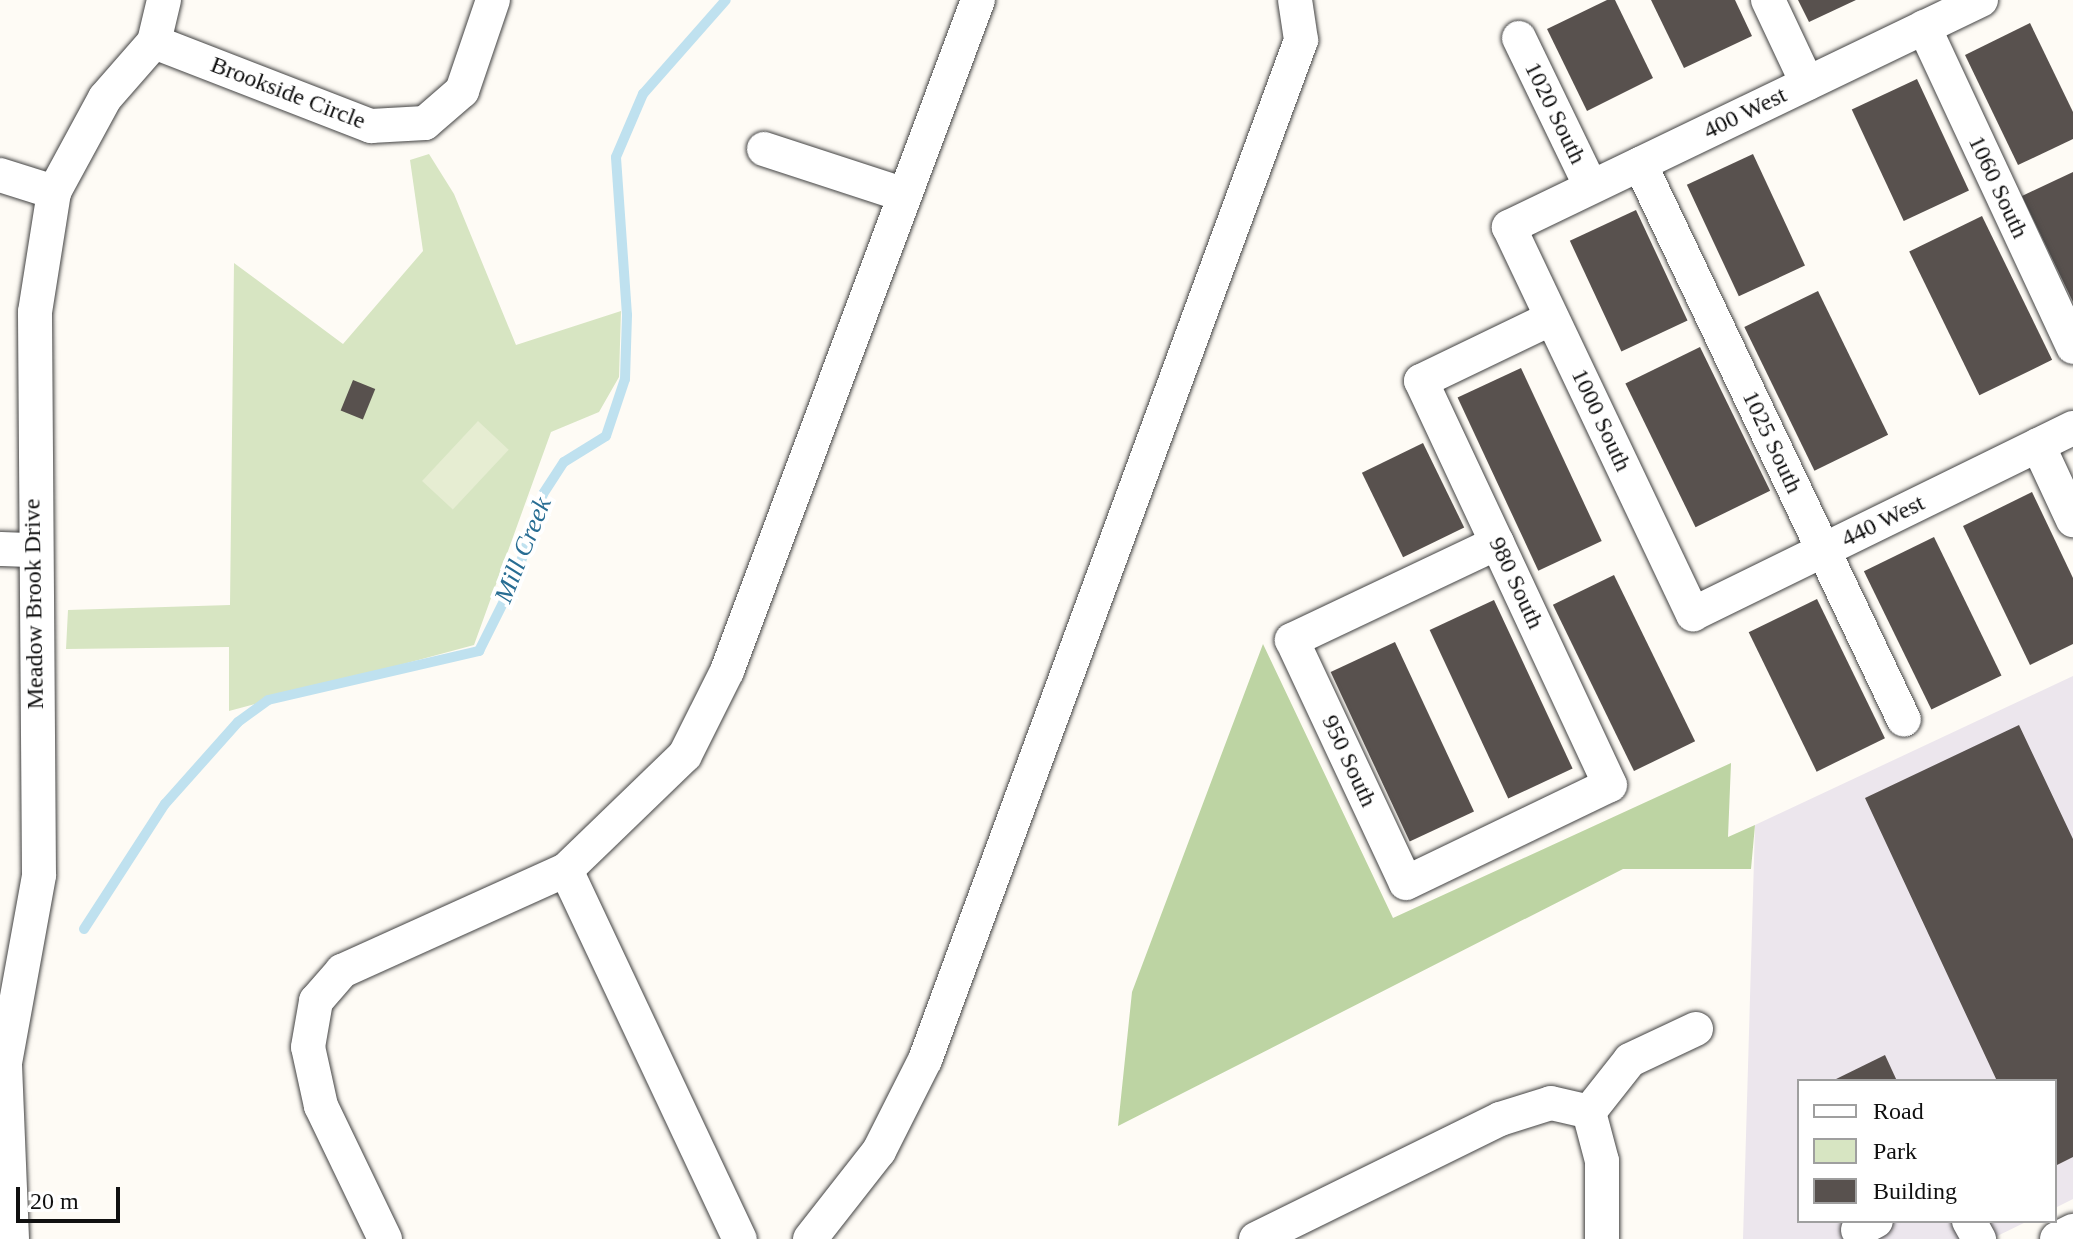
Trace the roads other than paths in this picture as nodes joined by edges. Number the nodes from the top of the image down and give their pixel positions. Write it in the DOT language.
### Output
graph roads {
  1 [pos="164,0"];
  2 [pos="493,0"];
  3 [pos="978,0"];
  4 [pos="1295,0"];
  5 [pos="1768,0"];
  6 [pos="1981,0"];
  7 [pos="1924,27"];
  8 [pos="1519,38"];
  9 [pos="154,42"];
  10 [pos="1807,83"];
  11 [pos="764,149"];
  12 [pos="1640,164"];
  13 [pos="0,175"];
  14 [pos="1591,187"];
  15 [pos="54,192"];
  16 [pos="905,195"];
  17 [pos="1509,227"];
  18 [pos="1552,318"];
  19 [pos="2073,347"];
  20 [pos="2073,428"];
  21 [pos="2038,445"];
  22 [pos="2073,520"];
  23 [pos="1497,543"];
  24 [pos="16,550"];
  25 [pos="1823,550"];
  26 [pos="1693,614"];
  27 [pos="1904,720"];
  28 [pos="566,870"];
  29 [pos="1406,883"];
  30 [pos="1696,1029"];
  31 [pos="1589,1112"];
  32 [pos="2073,1231"];
  33 [pos="12,1239"];
  34 [pos="385,1239"];
  35 [pos="740,1239"];
  36 [pos="810,1239"];
  37 [pos="1256,1239"];
  38 [pos="1602,1239"];
  39 [pos="2057,1239"];
  1 -- 9 [label="street, Meadow Brook Drive"];
  2 -- 9 [label="street, Brookside Circle"];
  3 -- 16 [label="street"];
  4 -- 36 [label="street"];
  5 -- 10 [label="street"];
  6 -- 7 [label="street, 400 West"];
  7 -- 10 [label="street, 400 West"];
  7 -- 19 [label="street, 1060 South"];
  8 -- 14 [label="street, 1020 South"];
  9 -- 15 [label="street, Meadow Brook Drive"];
  10 -- 12 [label="street, 400 West"];
  11 -- 16 [label="street"];
  12 -- 14 [label="street, 400 West"];
  12 -- 25 [label="street, 1025 South"];
  13 -- 15 [label="street"];
  14 -- 17 [label="street, 400 West"];
  15 -- 24 [label="street, Meadow Brook Drive"];
  16 -- 28 [label="street"];
  17 -- 18 [label="street, 1000 South"];
  18 -- 23 [label="street, 980 South"];
  18 -- 26 [label="street, 1000 South"];
  20 -- 21 [label="street, 440 West"];
  21 -- 22 [label="street"];
  21 -- 25 [label="street, 440 West"];
  23 -- 29 [label="street, 980 South"];
  23 -- 29 [label="street, 950 South"];
  24 -- 33 [label="street, Meadow Brook Drive"];
  25 -- 26 [label="street, 440 West"];
  25 -- 27 [label="street, 1025 South"];
  28 -- 34 [label="street"];
  28 -- 35 [label="street"];
  30 -- 31 [label="street"];
  31 -- 37 [label="street"];
  31 -- 38 [label="street"];
  32 -- 39 [label="street"];
}
